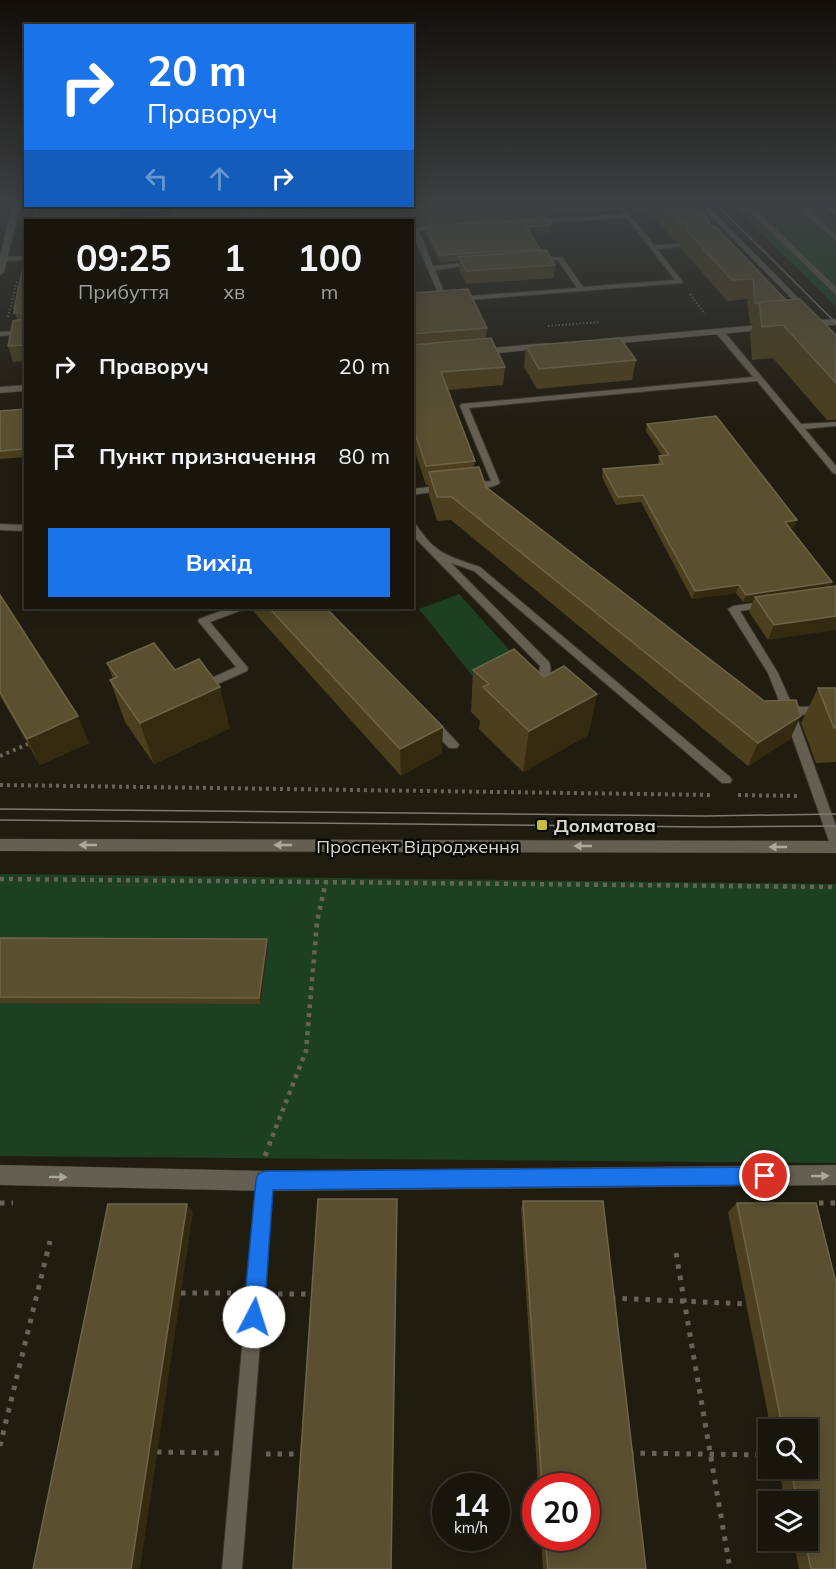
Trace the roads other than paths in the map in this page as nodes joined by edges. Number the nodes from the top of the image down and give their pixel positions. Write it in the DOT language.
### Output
graph roads {
  1 [pos="433,275"];
  2 [pos="571,275"];
  3 [pos="675,275"];
  4 [pos="772,275"];
  5 [pos="818,275"];
  6 [pos="580,290"];
  7 [pos="836,292"];
  8 [pos="444,300"];
  9 [pos="431,301"];
  10 [pos="836,322"];
  11 [pos="819,323"];
  12 [pos="719,331"];
  13 [pos="24,332"];
  14 [pos="2,333"];
  15 [pos="836,341"];
  16 [pos="589,343"];
  17 [pos="554,346"];
  18 [pos="471,353"];
  19 [pos="756,379"];
  20 [pos="24,388"];
  21 [pos="0,390"];
  22 [pos="836,424"];
  23 [pos="798,427"];
  24 [pos="836,471"];
  25 [pos="460,487"];
  26 [pos="448,488"];
  27 [pos="414,492"];
  28 [pos="0,527"];
  29 [pos="24,528"];
  30 [pos="415,537"];
  31 [pos="438,556"];
  32 [pos="778,602"];
  33 [pos="235,609"];
  34 [pos="543,681"];
  35 [pos="211,683"];
  36 [pos="836,710"];
  37 [pos="789,711"];
  38 [pos="426,717"];
  39 [pos="453,745"];
  40 [pos="726,780"];
  41 [pos="0,844"];
  42 [pos="836,846"];
  43 [pos="0,1175"];
  44 [pos="836,1175"];
  45 [pos="265,1180"];
  46 [pos="232,1569"];
  1 -- 8 [label="lane"];
  2 -- 6 [label="lane"];
  3 -- 6 [label="lane"];
  4 -- 11 [label="main road"];
  5 -- 7 [label="main road"];
  6 -- 8 [label="lane"];
  8 -- 9 [label="lane"];
  10 -- 11 [label="main road"];
  11 -- 12 [label="main road"];
  11 -- 15 [label="main road"];
  12 -- 16 [label="main road"];
  12 -- 19 [label="lane"];
  13 -- 14 [label="lane"];
  17 -- 18 [label="main road"];
  19 -- 23 [label="lane"];
  19 -- 25 [label="lane"];
  20 -- 21 [label="main road"];
  22 -- 23 [label="lane"];
  23 -- 24 [label="lane"];
  26 -- 27 [label="lane"];
  28 -- 29 [label="lane"];
  30 -- 31 [label="lane"];
  31 -- 34 [label="lane"];
  31 -- 40 [label="lane"];
  32 -- 37 [label="lane"];
  33 -- 35 [label="lane"];
  36 -- 37 [label="lane"];
  37 -- 42 [label="lane"];
  38 -- 39 [label="lane"];
  42 -- 41 [label="main road, Проспект Відродження, one-way"];
  43 -- 45 [label="main road, one-way"];
  45 -- 44 [label="main road, one-way"];
  45 -- 46 [label="lane"];
}
